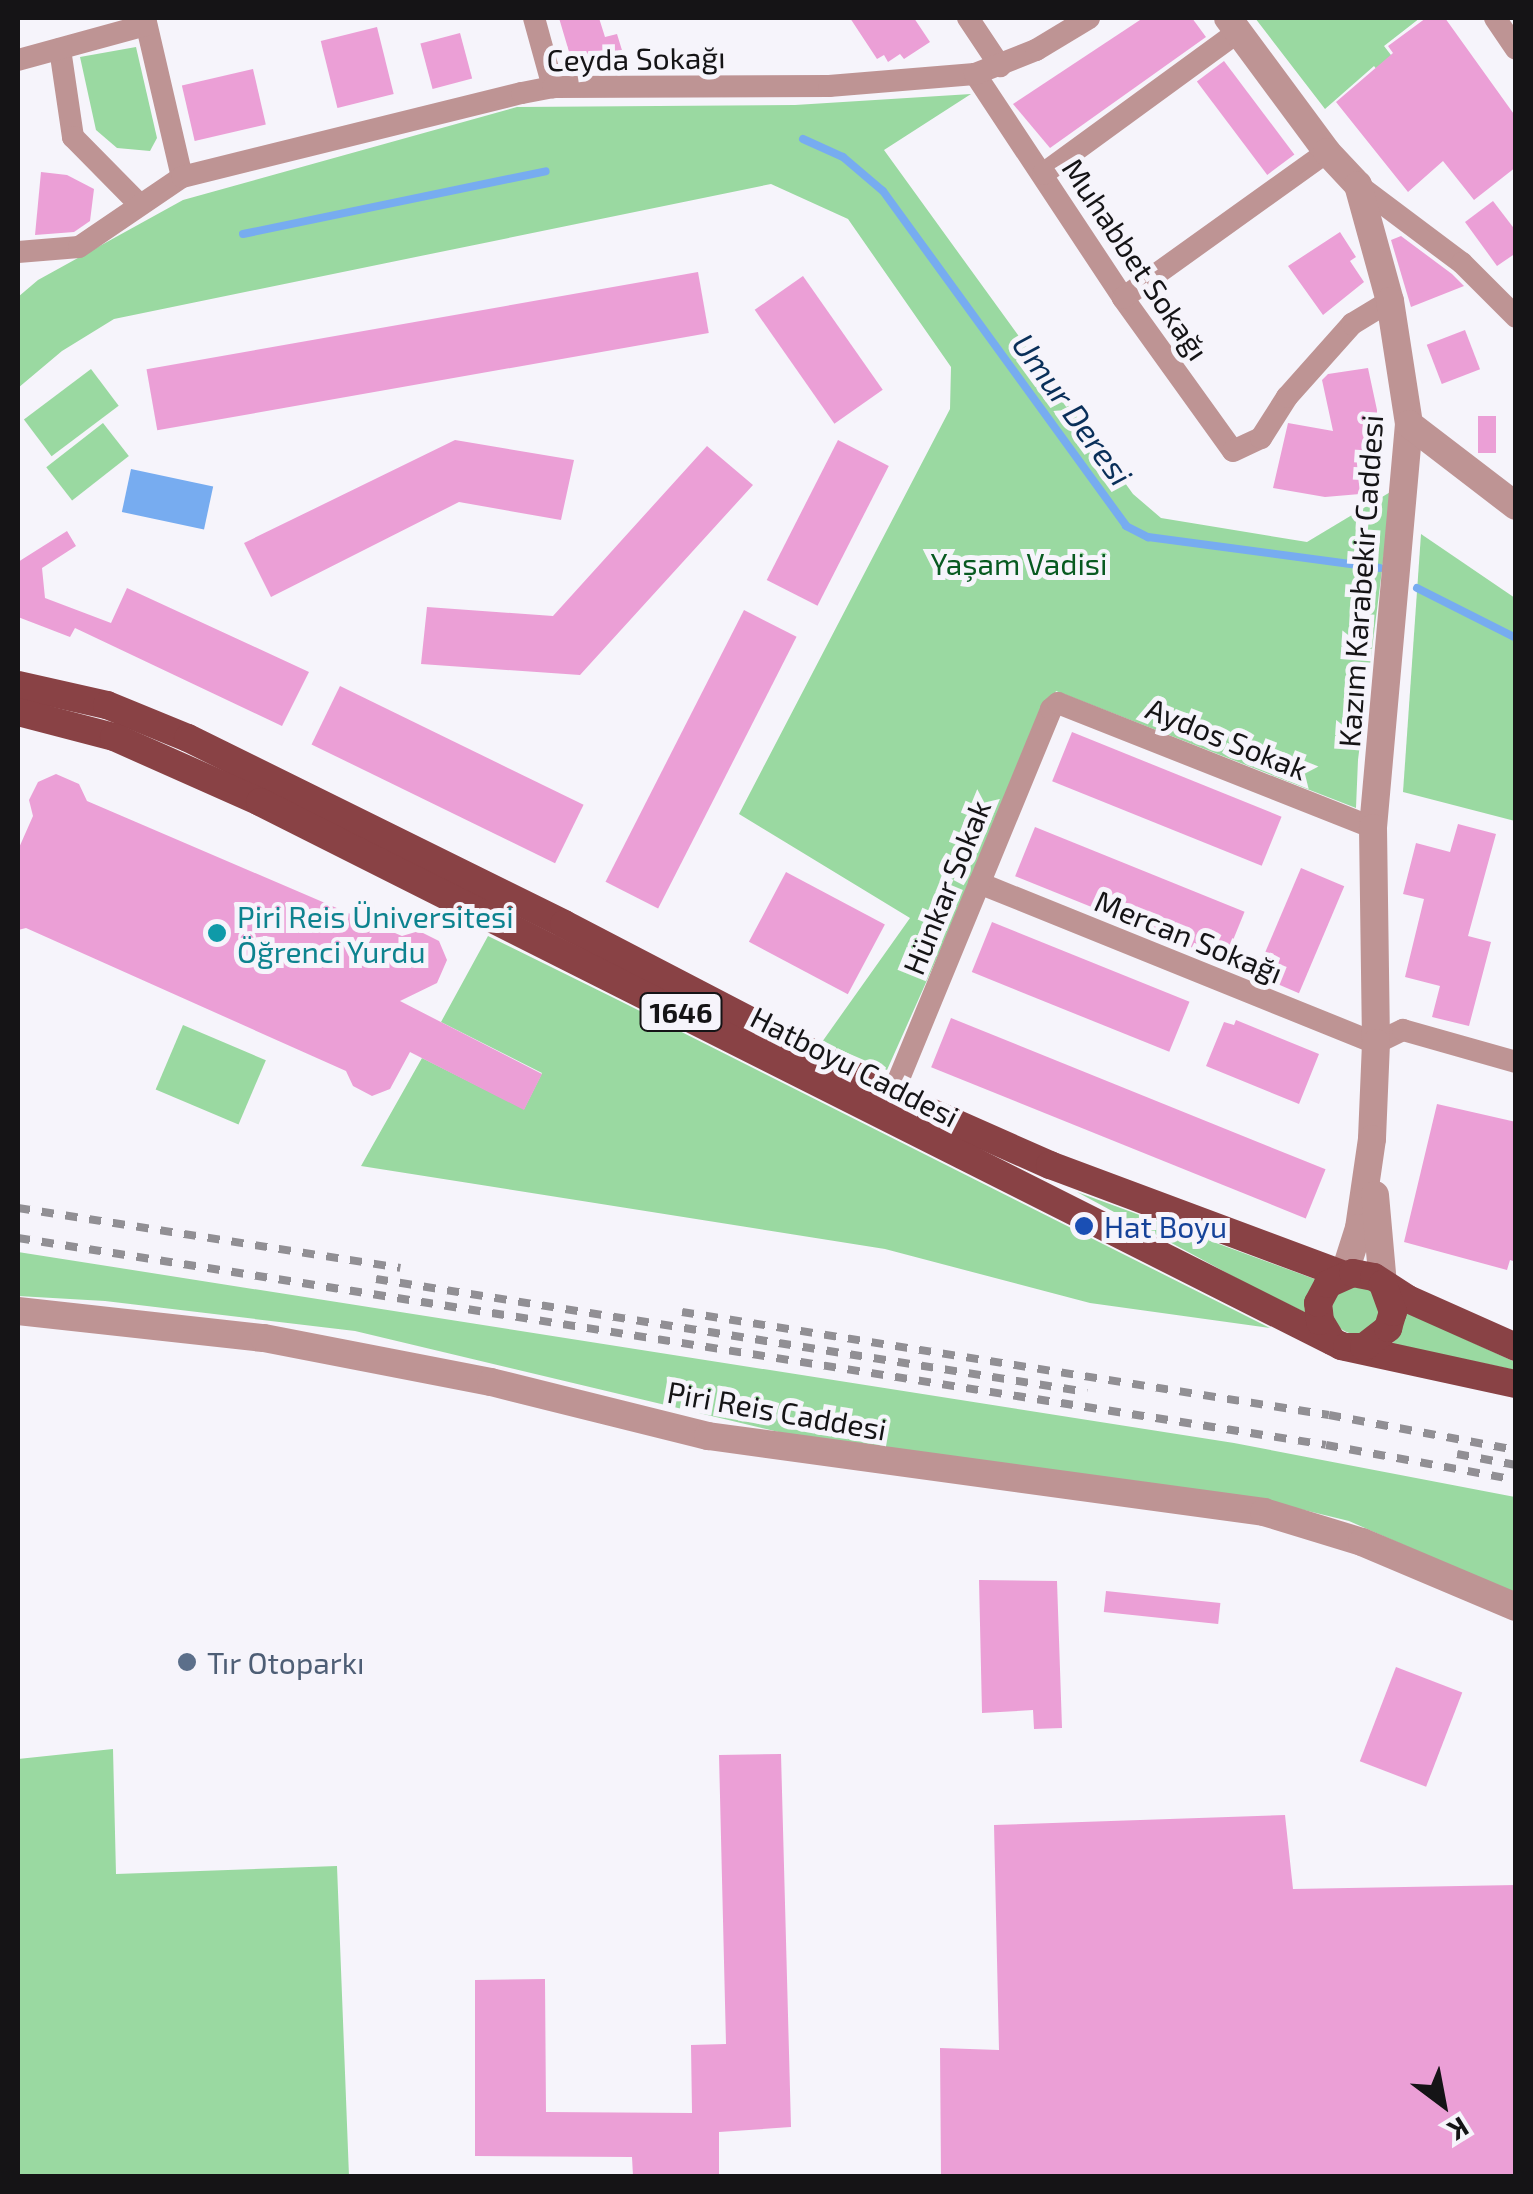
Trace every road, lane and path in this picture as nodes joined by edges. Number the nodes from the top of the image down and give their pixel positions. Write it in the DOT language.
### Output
graph roads {
  1 [pos="534,18"];
  2 [pos="968,18"];
  3 [pos="1089,18"];
  4 [pos="1495,18"];
  5 [pos="146,21"];
  6 [pos="1233,25"];
  7 [pos="60,49"];
  8 [pos="1516,49"];
  9 [pos="18,60"];
  10 [pos="1000,66"];
  11 [pos="975,74"];
  12 [pos="553,86"];
  13 [pos="1327,152"];
  14 [pos="1043,174"];
  15 [pos="182,177"];
  16 [pos="1358,185"];
  17 [pos="138,202"];
  18 [pos="18,252"];
  19 [pos="1122,298"];
  20 [pos="1390,301"];
  21 [pos="1516,318"];
  22 [pos="1409,424"];
  23 [pos="1516,506"];
  24 [pos="18,685"];
  25 [pos="1058,704"];
  26 [pos="18,712"];
  27 [pos="1373,828"];
  28 [pos="979,884"];
  29 [pos="1376,1043"];
  30 [pos="1516,1062"];
  31 [pos="887,1107"];
  32 [pos="1372,1139"];
  33 [pos="1344,1275"];
  34 [pos="1383,1284"];
  35 [pos="18,1311"];
  36 [pos="1337,1343"];
  37 [pos="1516,1346"];
  38 [pos="1516,1384"];
  39 [pos="1516,1607"];
  1 -- 12 [label="street"];
  2 -- 10 [label="street"];
  3 -- 10 [label="street, Ceyda Sokağı"];
  4 -- 8 [label="street"];
  5 -- 7 [label="street"];
  5 -- 15 [label="street"];
  6 -- 13 [label="street, Kazım Karabekir Caddesi"];
  6 -- 14 [label="street"];
  7 -- 9 [label="street"];
  7 -- 17 [label="street"];
  10 -- 11 [label="street, Ceyda Sokağı"];
  11 -- 12 [label="street, Ceyda Sokağı"];
  11 -- 14 [label="street, Muhabbet Sokağı"];
  12 -- 15 [label="street, Ceyda Sokağı"];
  13 -- 16 [label="street, Kazım Karabekir Caddesi"];
  13 -- 19 [label="street"];
  14 -- 19 [label="street, Muhabbet Sokağı"];
  15 -- 17 [label="street, Ceyda Sokağı"];
  16 -- 20 [label="street, Kazım Karabekir Caddesi"];
  16 -- 21 [label="street"];
  17 -- 18 [label="street, Ceyda Sokağı"];
  19 -- 20 [label="street, Muhabbet Sokağı"];
  20 -- 22 [label="street, Kazım Karabekir Caddesi"];
  22 -- 23 [label="street"];
  22 -- 27 [label="street, Kazım Karabekir Caddesi"];
  24 -- 31 [label="main road, Hatboyu Caddesi / 1646"];
  25 -- 27 [label="street, Aydos Sokak"];
  25 -- 28 [label="street, Hünkar Sokak"];
  26 -- 31 [label="main road, Hatboyu Caddesi / 1646"];
  27 -- 29 [label="street, Kazım Karabekir Caddesi"];
  28 -- 29 [label="street, Mercan Sokağı"];
  28 -- 31 [label="street, Hünkar Sokak"];
  29 -- 30 [label="street"];
  29 -- 32 [label="street, Kazım Karabekir Caddesi"];
  31 -- 33 [label="main road, Hatboyu Caddesi / 1646"];
  31 -- 36 [label="main road, Hatboyu Caddesi / 1646"];
  32 -- 33 [label="street"];
  32 -- 34 [label="street"];
  33 -- 34 [label="main road, Hatboyu Caddesi"];
  33 -- 36 [label="main road"];
  34 -- 36 [label="main road"];
  34 -- 37 [label="main road, Hatboyu Caddesi"];
  35 -- 39 [label="street, Piri Reis Caddesi"];
  36 -- 38 [label="main road, Hatboyu Caddesi"];
}
